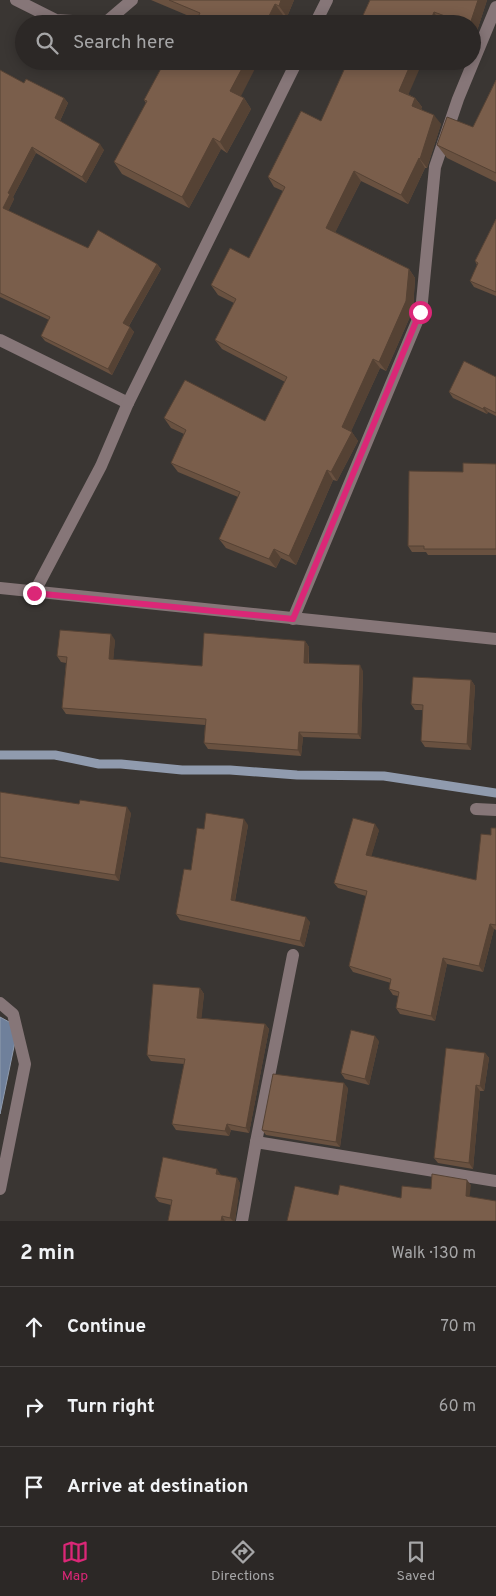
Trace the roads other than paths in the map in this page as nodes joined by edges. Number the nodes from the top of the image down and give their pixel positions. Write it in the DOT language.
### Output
graph roads {
  1 [pos="16,0"];
  2 [pos="132,0"];
  3 [pos="327,0"];
  4 [pos="496,7"];
  5 [pos="46,15"];
  6 [pos="114,15"];
  7 [pos="320,15"];
  8 [pos="481,43"];
  9 [pos="293,70"];
  10 [pos="470,70"];
  11 [pos="0,340"];
  12 [pos="128,403"];
  13 [pos="0,588"];
  14 [pos="34,593"];
  15 [pos="293,619"];
  16 [pos="496,638"];
  17 [pos="476,809"];
  18 [pos="496,810"];
  19 [pos="293,955"];
  20 [pos="0,1004"];
  21 [pos="256,1142"];
  22 [pos="496,1181"];
  23 [pos="0,1189"];
  24 [pos="242,1221"];
  1 -- 5 [label="street"];
  2 -- 6 [label="street"];
  3 -- 7 [label="street"];
  4 -- 8 [label="street"];
  9 -- 12 [label="street"];
  10 -- 15 [label="street"];
  11 -- 12 [label="street"];
  12 -- 14 [label="street"];
  13 -- 14 [label="street"];
  14 -- 15 [label="street"];
  15 -- 16 [label="street"];
  17 -- 18 [label="street"];
  19 -- 21 [label="street"];
  20 -- 23 [label="street"];
  21 -- 22 [label="street"];
  21 -- 24 [label="street"];
}
